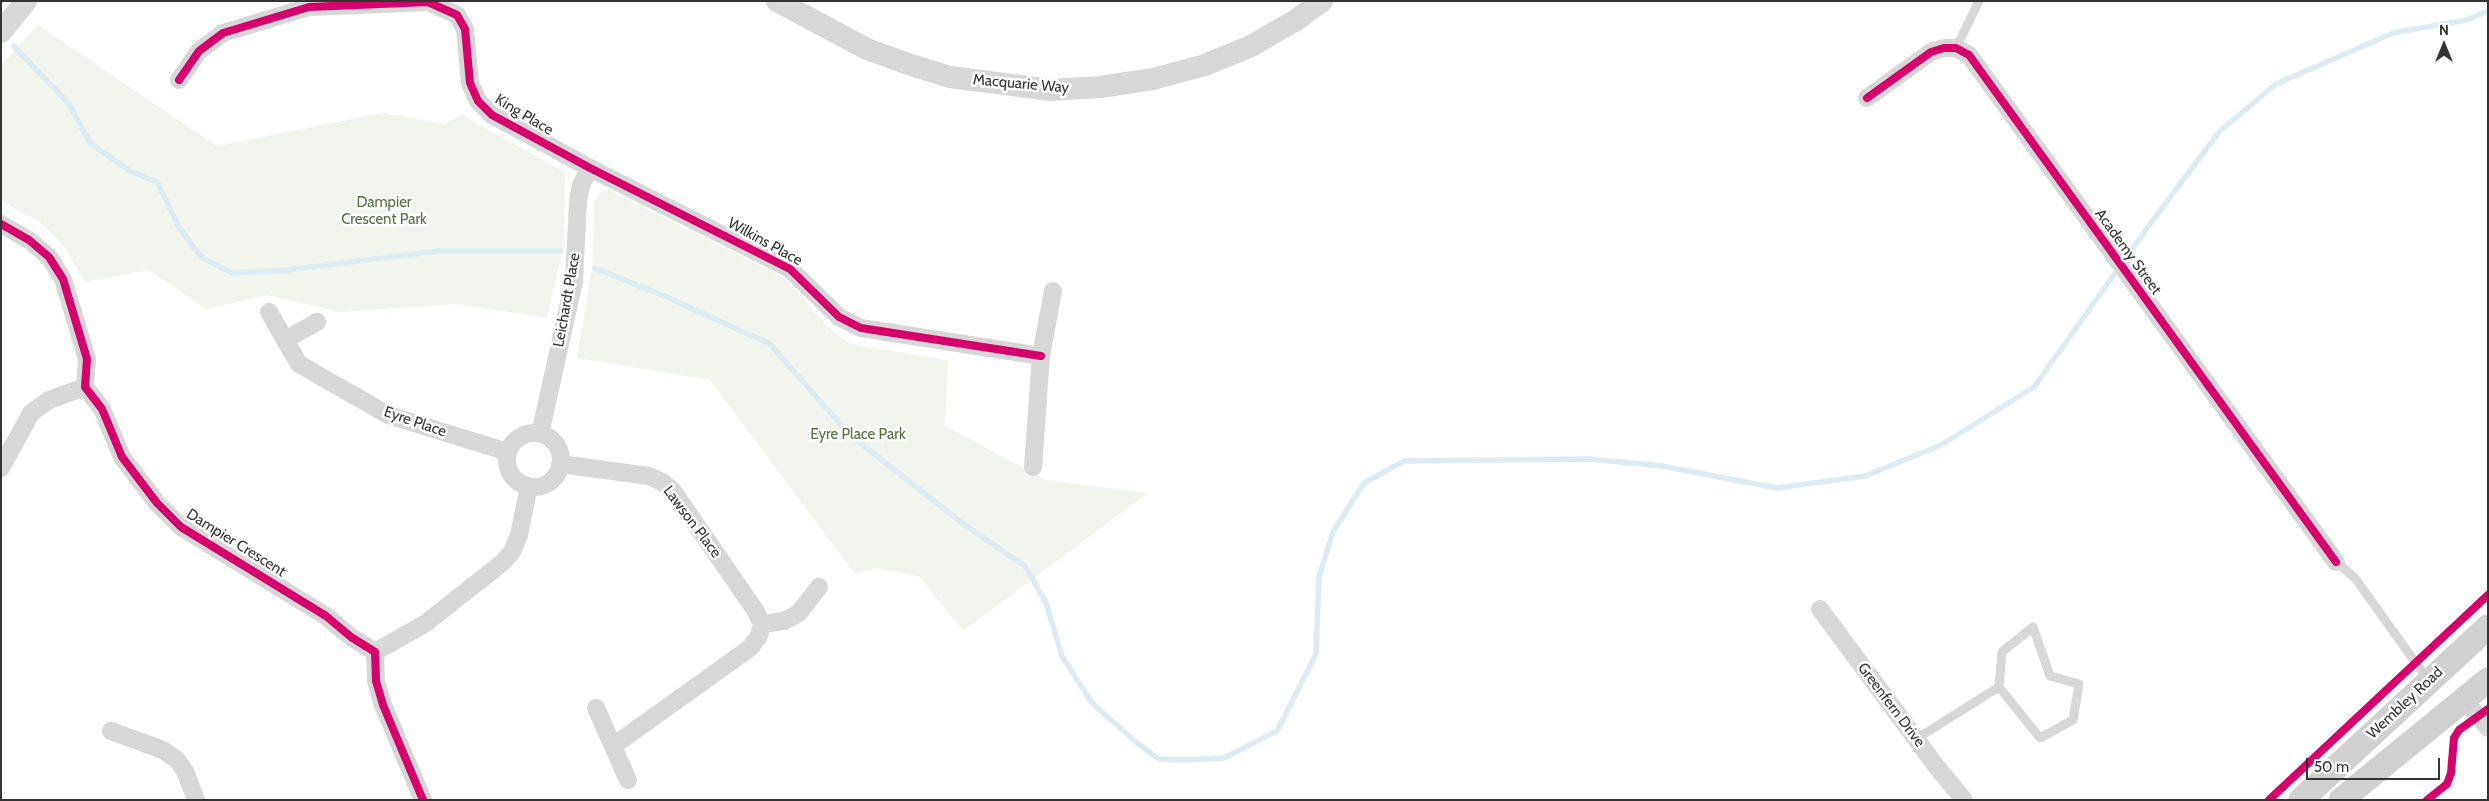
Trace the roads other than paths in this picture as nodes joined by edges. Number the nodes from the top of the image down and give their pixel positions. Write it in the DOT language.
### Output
graph roads {
  1 [pos="26,1"];
  2 [pos="777,1"];
  3 [pos="1322,1"];
  4 [pos="1979,1"];
  5 [pos="1,32"];
  6 [pos="1956,48"];
  7 [pos="179,80"];
  8 [pos="1867,98"];
  9 [pos="590,168"];
  10 [pos="1,224"];
  11 [pos="1053,291"];
  12 [pos="270,312"];
  13 [pos="317,322"];
  14 [pos="285,340"];
  15 [pos="1041,356"];
  16 [pos="85,387"];
  17 [pos="540,434"];
  18 [pos="508,452"];
  19 [pos="560,464"];
  20 [pos="1,468"];
  21 [pos="1033,468"];
  22 [pos="529,486"];
  23 [pos="2336,562"];
  24 [pos="819,587"];
  25 [pos="1820,609"];
  26 [pos="762,624"];
  27 [pos="2488,627"];
  28 [pos="374,652"];
  29 [pos="2488,680"];
  30 [pos="2429,681"];
  31 [pos="1999,687"];
  32 [pos="2464,700"];
  33 [pos="596,708"];
  34 [pos="2488,728"];
  35 [pos="111,731"];
  36 [pos="1916,739"];
  37 [pos="613,746"];
  38 [pos="628,780"];
  39 [pos="196,800"];
  40 [pos="423,800"];
  41 [pos="1964,800"];
  42 [pos="2301,800"];
  43 [pos="2341,800"];
  1 -- 5 [label="street"];
  2 -- 3 [label="street, Macquarie Way"];
  4 -- 6 [label="lane"];
  6 -- 8 [label="street"];
  6 -- 23 [label="street, Academy Street"];
  7 -- 9 [label="street, King Place"];
  9 -- 15 [label="street, Wilkins Place"];
  9 -- 17 [label="street, Leichardt Place"];
  10 -- 16 [label="street"];
  11 -- 15 [label="street"];
  12 -- 14 [label="street, Eyre Place"];
  13 -- 14 [label="street"];
  14 -- 18 [label="street, Eyre Place"];
  15 -- 21 [label="street"];
  16 -- 20 [label="street"];
  16 -- 28 [label="street, Dampier Crescent"];
  17 -- 18 [label="street"];
  17 -- 19 [label="street"];
  18 -- 22 [label="street"];
  19 -- 22 [label="street"];
  19 -- 26 [label="street, Lawson Place"];
  22 -- 28 [label="street"];
  23 -- 30 [label="lane"];
  24 -- 26 [label="street"];
  25 -- 36 [label="street, Greenfern Drive"];
  26 -- 37 [label="street"];
  27 -- 30 [label="main road, Wembley Road"];
  28 -- 40 [label="street"];
  29 -- 32 [label="main road, Wembley Road"];
  30 -- 42 [label="main road, Wembley Road"];
  31 -- 31 [label="lane"];
  31 -- 36 [label="lane"];
  32 -- 34 [label="street"];
  32 -- 43 [label="main road, Wembley Road"];
  33 -- 37 [label="street"];
  35 -- 39 [label="street"];
  36 -- 41 [label="street, Greenfern Drive"];
  37 -- 38 [label="street"];
}
